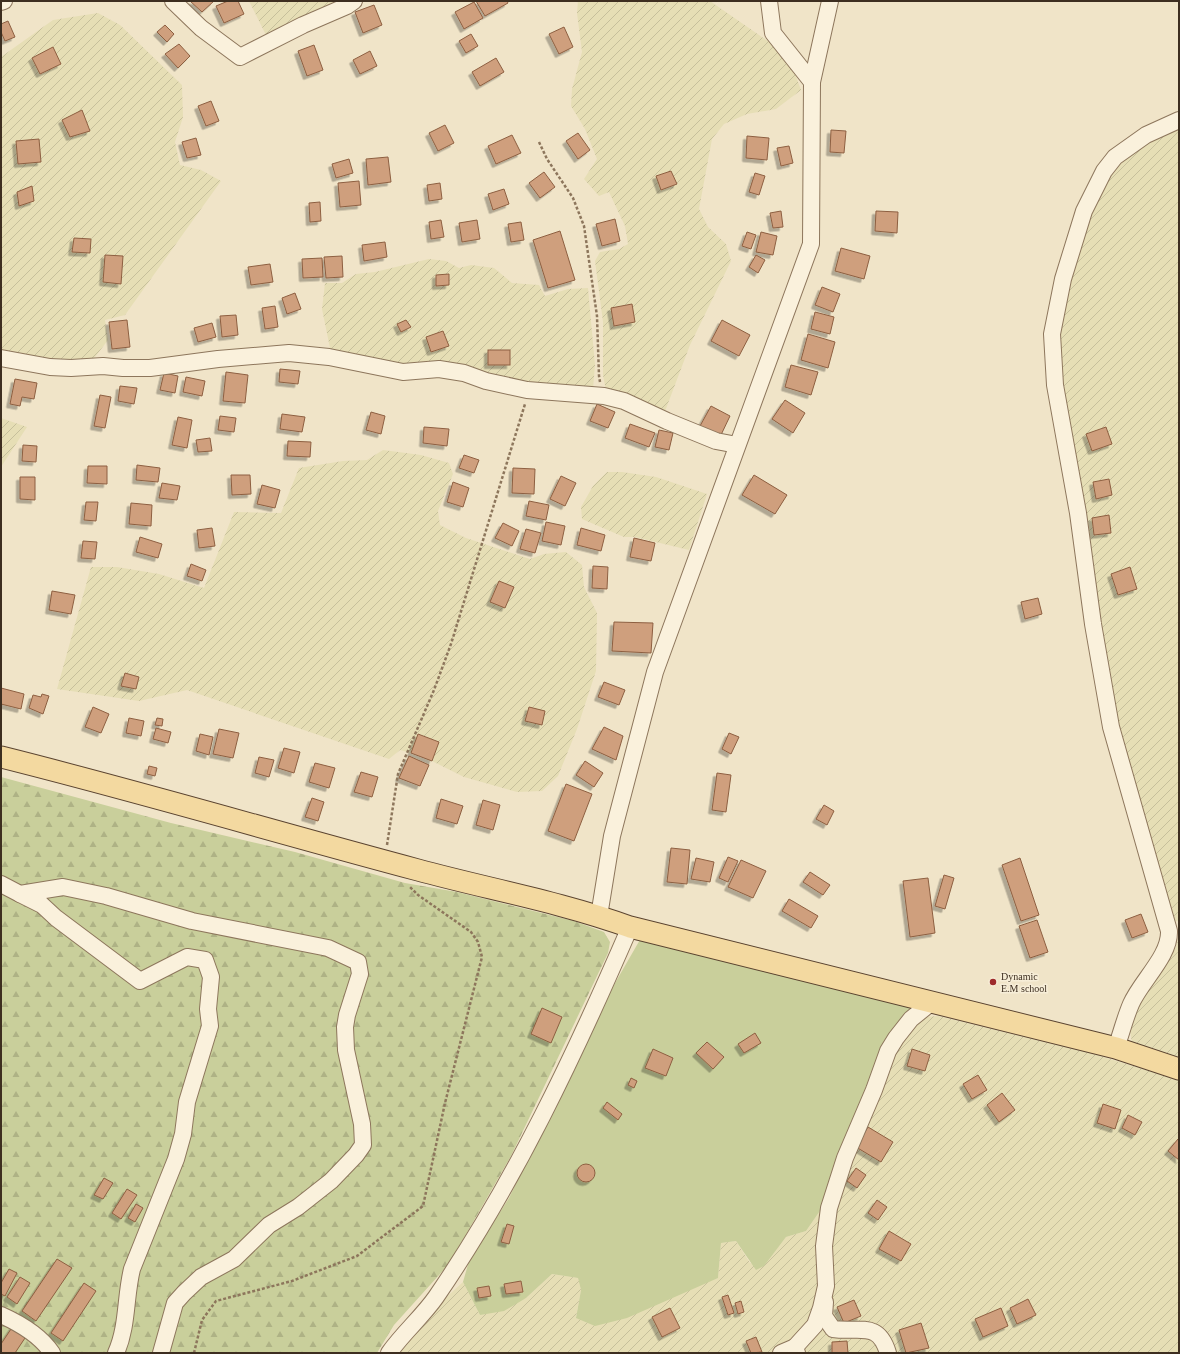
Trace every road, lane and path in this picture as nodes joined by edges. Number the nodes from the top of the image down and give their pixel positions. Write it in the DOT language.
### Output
graph roads {
  1 [pos="4,1"];
  2 [pos="173,1"];
  3 [pos="354,1"];
  4 [pos="768,1"];
  5 [pos="830,1"];
  6 [pos="1,2"];
  7 [pos="812,82"];
  8 [pos="1179,120"];
  9 [pos="539,142"];
  10 [pos="1,358"];
  11 [pos="526,390"];
  12 [pos="604,396"];
  13 [pos="737,445"];
  14 [pos="1,758"];
  15 [pos="385,861"];
  16 [pos="406,883"];
  17 [pos="1,884"];
  18 [pos="20,894"];
  19 [pos="599,916"];
  20 [pos="630,926"];
  21 [pos="932,1002"];
  22 [pos="1116,1048"];
  23 [pos="1179,1069"];
  24 [pos="826,1286"];
  25 [pos="1,1315"];
  26 [pos="791,1351"];
  27 [pos="52,1353"];
  28 [pos="116,1353"];
  29 [pos="161,1353"];
  30 [pos="194,1353"];
  31 [pos="389,1353"];
  32 [pos="888,1353"];
  1 -- 6 [label="street"];
  2 -- 3 [label="street"];
  4 -- 7 [label="street"];
  5 -- 7 [label="street"];
  7 -- 13 [label="street"];
  8 -- 22 [label="street"];
  9 -- 12 [label="path"];
  10 -- 11 [label="street"];
  11 -- 12 [label="street"];
  11 -- 15 [label="path"];
  12 -- 13 [label="street"];
  13 -- 19 [label="street"];
  14 -- 15 [label="main road"];
  15 -- 19 [label="main road"];
  16 -- 30 [label="path"];
  17 -- 18 [label="street"];
  18 -- 28 [label="street"];
  18 -- 29 [label="street"];
  19 -- 20 [label="main road"];
  20 -- 21 [label="main road"];
  20 -- 31 [label="street"];
  21 -- 22 [label="main road"];
  21 -- 24 [label="street"];
  22 -- 23 [label="main road"];
  24 -- 26 [label="street"];
  24 -- 32 [label="street"];
  25 -- 27 [label="street"];
}
